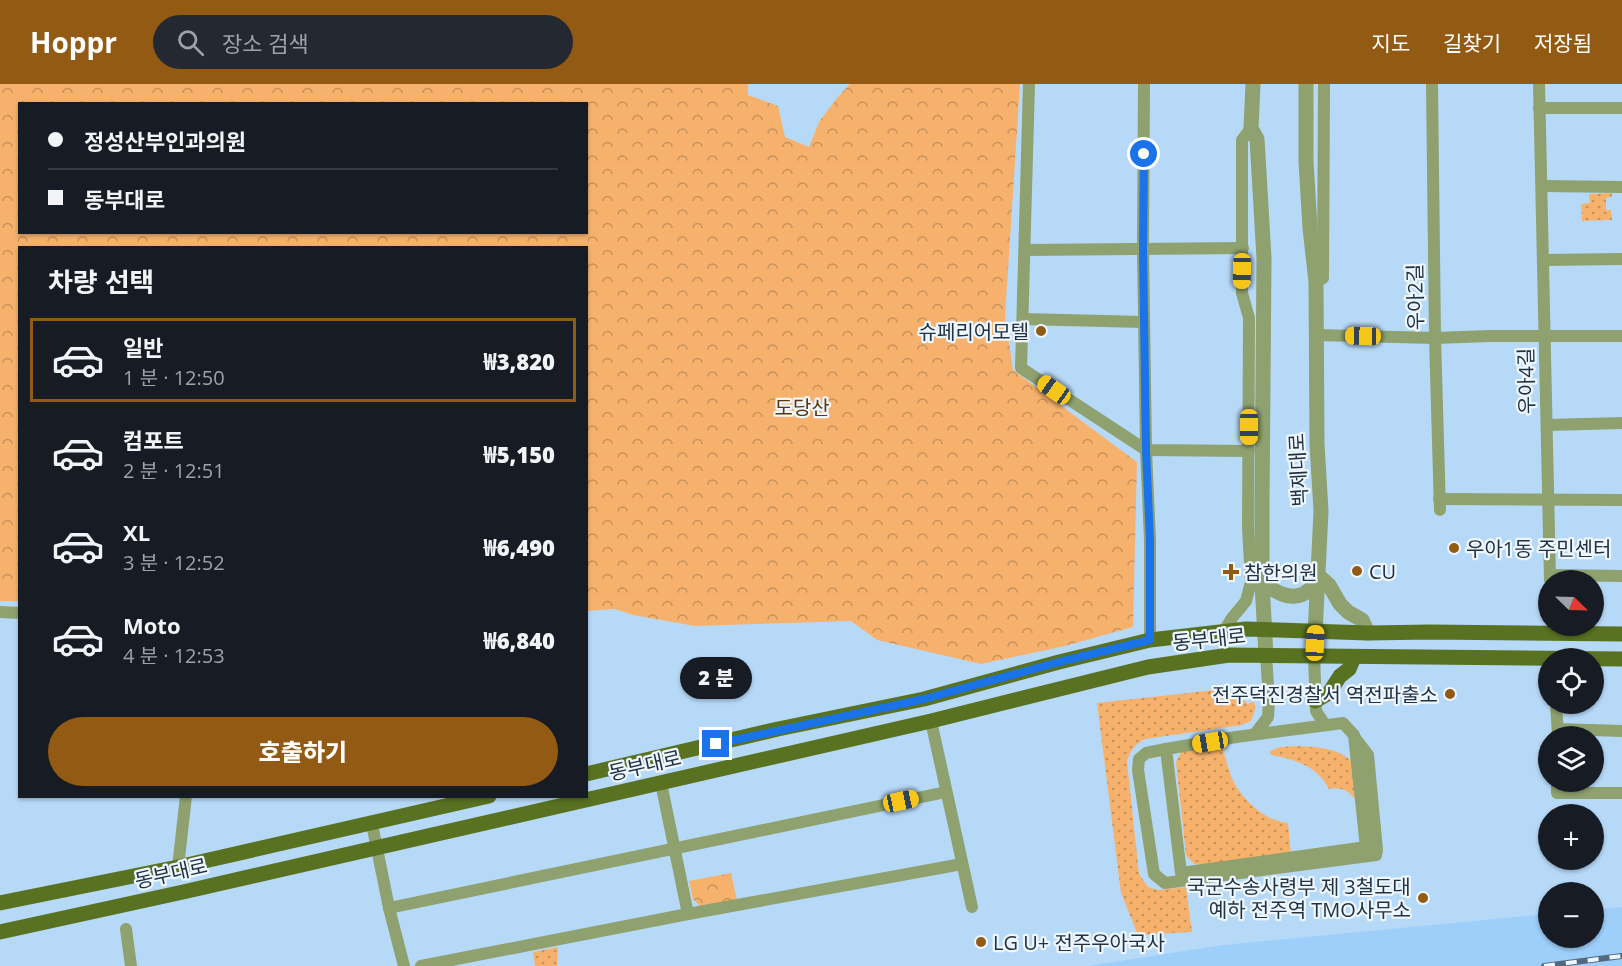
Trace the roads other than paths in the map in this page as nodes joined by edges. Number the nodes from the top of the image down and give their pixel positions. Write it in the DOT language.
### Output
graph roads {
  1 [pos="1029,84"];
  2 [pos="1144,84"];
  3 [pos="1253,84"];
  4 [pos="1306,84"];
  5 [pos="1324,84"];
  6 [pos="1432,84"];
  7 [pos="1539,84"];
  8 [pos="1539,108"];
  9 [pos="1622,108"];
  10 [pos="1251,128"];
  11 [pos="1542,186"];
  12 [pos="1622,187"];
  13 [pos="1143,248"];
  14 [pos="1243,248"];
  15 [pos="1026,250"];
  16 [pos="1622,259"];
  17 [pos="1543,260"];
  18 [pos="1316,282"];
  19 [pos="1250,318"];
  20 [pos="1023,319"];
  21 [pos="1144,322"];
  22 [pos="1316,335"];
  23 [pos="1545,336"];
  24 [pos="1622,336"];
  25 [pos="1435,338"];
  26 [pos="1262,341"];
  27 [pos="1249,363"];
  28 [pos="1622,423"];
  29 [pos="1547,425"];
  30 [pos="1146,450"];
  31 [pos="1249,451"];
  32 [pos="1249,481"];
  33 [pos="1622,500"];
  34 [pos="1549,501"];
  35 [pos="1262,502"];
  36 [pos="1248,527"];
  37 [pos="1550,570"];
  38 [pos="1604,576"];
  39 [pos="1622,576"];
  40 [pos="1319,580"];
  41 [pos="1262,583"];
  42 [pos="0,612"];
  43 [pos="18,613"];
  44 [pos="1265,629"];
  45 [pos="1538,629"];
  46 [pos="1224,631"];
  47 [pos="1316,631"];
  48 [pos="1368,633"];
  49 [pos="1604,633"];
  50 [pos="1622,634"];
  51 [pos="1150,640"];
  52 [pos="1314,655"];
  53 [pos="1266,656"];
  54 [pos="1353,657"];
  55 [pos="1538,658"];
  56 [pos="1604,659"];
  57 [pos="1622,659"];
  58 [pos="1315,701"];
  59 [pos="931,722"];
  60 [pos="1325,725"];
  61 [pos="1622,731"];
  62 [pos="1604,732"];
  63 [pos="1255,734"];
  64 [pos="1354,735"];
  65 [pos="1166,749"];
  66 [pos="588,774"];
  67 [pos="661,783"];
  68 [pos="946,792"];
  69 [pos="1557,792"];
  70 [pos="1622,793"];
  71 [pos="186,798"];
  72 [pos="481,798"];
  73 [pos="372,824"];
  74 [pos="376,848"];
  75 [pos="675,848"];
  76 [pos="962,864"];
  77 [pos="178,867"];
  78 [pos="0,903"];
  79 [pos="972,907"];
  80 [pos="389,908"];
  81 [pos="688,914"];
  82 [pos="126,929"];
  83 [pos="0,932"];
  84 [pos="131,966"];
  85 [pos="404,966"];
  86 [pos="421,966"];
  1 -- 15 [label="street"];
  2 -- 13 [label="street"];
  3 -- 10 [label="street, 백제대로"];
  4 -- 18 [label="street, 백제대로"];
  5 -- 18 [label="street, 백제대로"];
  6 -- 25 [label="street, 우아2길"];
  7 -- 8 [label="street, 우아4길"];
  8 -- 9 [label="street"];
  8 -- 11 [label="street, 우아4길"];
  10 -- 14 [label="street"];
  10 -- 26 [label="street, 백제대로"];
  11 -- 12 [label="street"];
  11 -- 17 [label="street, 우아4길"];
  13 -- 14 [label="street"];
  13 -- 15 [label="street"];
  13 -- 21 [label="street"];
  14 -- 19 [label="street"];
  15 -- 20 [label="street"];
  16 -- 17 [label="street"];
  17 -- 23 [label="street, 우아4길"];
  18 -- 22 [label="street, 백제대로"];
  19 -- 26 [label="street"];
  19 -- 27 [label="street"];
  20 -- 21 [label="street"];
  20 -- 30 [label="street"];
  21 -- 30 [label="street"];
  22 -- 25 [label="street"];
  22 -- 40 [label="street, 백제대로"];
  23 -- 24 [label="street, 우아4길"];
  23 -- 25 [label="street"];
  23 -- 29 [label="street, 우아4길"];
  25 -- 34 [label="street, 우아2길"];
  26 -- 27 [label="street"];
  26 -- 35 [label="street, 백제대로"];
  27 -- 31 [label="street"];
  28 -- 29 [label="street, 우아4길"];
  29 -- 34 [label="street, 우아4길"];
  30 -- 31 [label="street"];
  30 -- 51 [label="street"];
  31 -- 32 [label="street"];
  32 -- 35 [label="street"];
  32 -- 36 [label="street"];
  33 -- 34 [label="street"];
  34 -- 37 [label="street, 우아4길"];
  35 -- 36 [label="street, 백제대로"];
  35 -- 41 [label="street, 백제대로"];
  36 -- 46 [label="street"];
  38 -- 39 [label="street, 우아4길"];
  40 -- 41 [label="street"];
  40 -- 47 [label="street, 백제대로"];
  40 -- 48 [label="street"];
  41 -- 44 [label="street, 백제대로"];
  42 -- 43 [label="street"];
  44 -- 46 [label="main road, 동부대로"];
  44 -- 47 [label="main road, 동부대로"];
  44 -- 53 [label="street, 백제대로"];
  45 -- 48 [label="main road, 동부대로"];
  46 -- 51 [label="main road, 동부대로"];
  47 -- 48 [label="main road, 동부대로"];
  47 -- 52 [label="street, 백제대로"];
  49 -- 50 [label="main road, 동부대로"];
  51 -- 66 [label="main road, 동부대로"];
  52 -- 53 [label="main road, 동부대로"];
  52 -- 54 [label="main road, 동부대로"];
  52 -- 58 [label="street"];
  53 -- 59 [label="main road, 동부대로"];
  53 -- 63 [label="street"];
  54 -- 55 [label="main road, 동부대로"];
  54 -- 58 [label="main road"];
  56 -- 57 [label="main road, 동부대로"];
  58 -- 60 [label="street"];
  59 -- 67 [label="main road, 동부대로"];
  59 -- 68 [label="street"];
  60 -- 63 [label="street"];
  60 -- 64 [label="street"];
  61 -- 62 [label="street"];
  63 -- 65 [label="street"];
  64 -- 65 [label="street"];
  64 -- 65 [label="street"];
  67 -- 74 [label="main road, 동부대로"];
  67 -- 75 [label="street"];
  68 -- 75 [label="street"];
  68 -- 76 [label="street"];
  69 -- 70 [label="street"];
  71 -- 77 [label="street"];
  72 -- 73 [label="main road, 동부대로"];
  73 -- 74 [label="street"];
  73 -- 77 [label="main road, 동부대로"];
  74 -- 80 [label="street"];
  74 -- 83 [label="main road, 동부대로"];
  75 -- 80 [label="street"];
  75 -- 81 [label="street"];
  76 -- 79 [label="street"];
  76 -- 81 [label="street"];
  77 -- 78 [label="main road, 동부대로"];
  80 -- 85 [label="street"];
  81 -- 86 [label="street"];
  82 -- 84 [label="street"];
}
